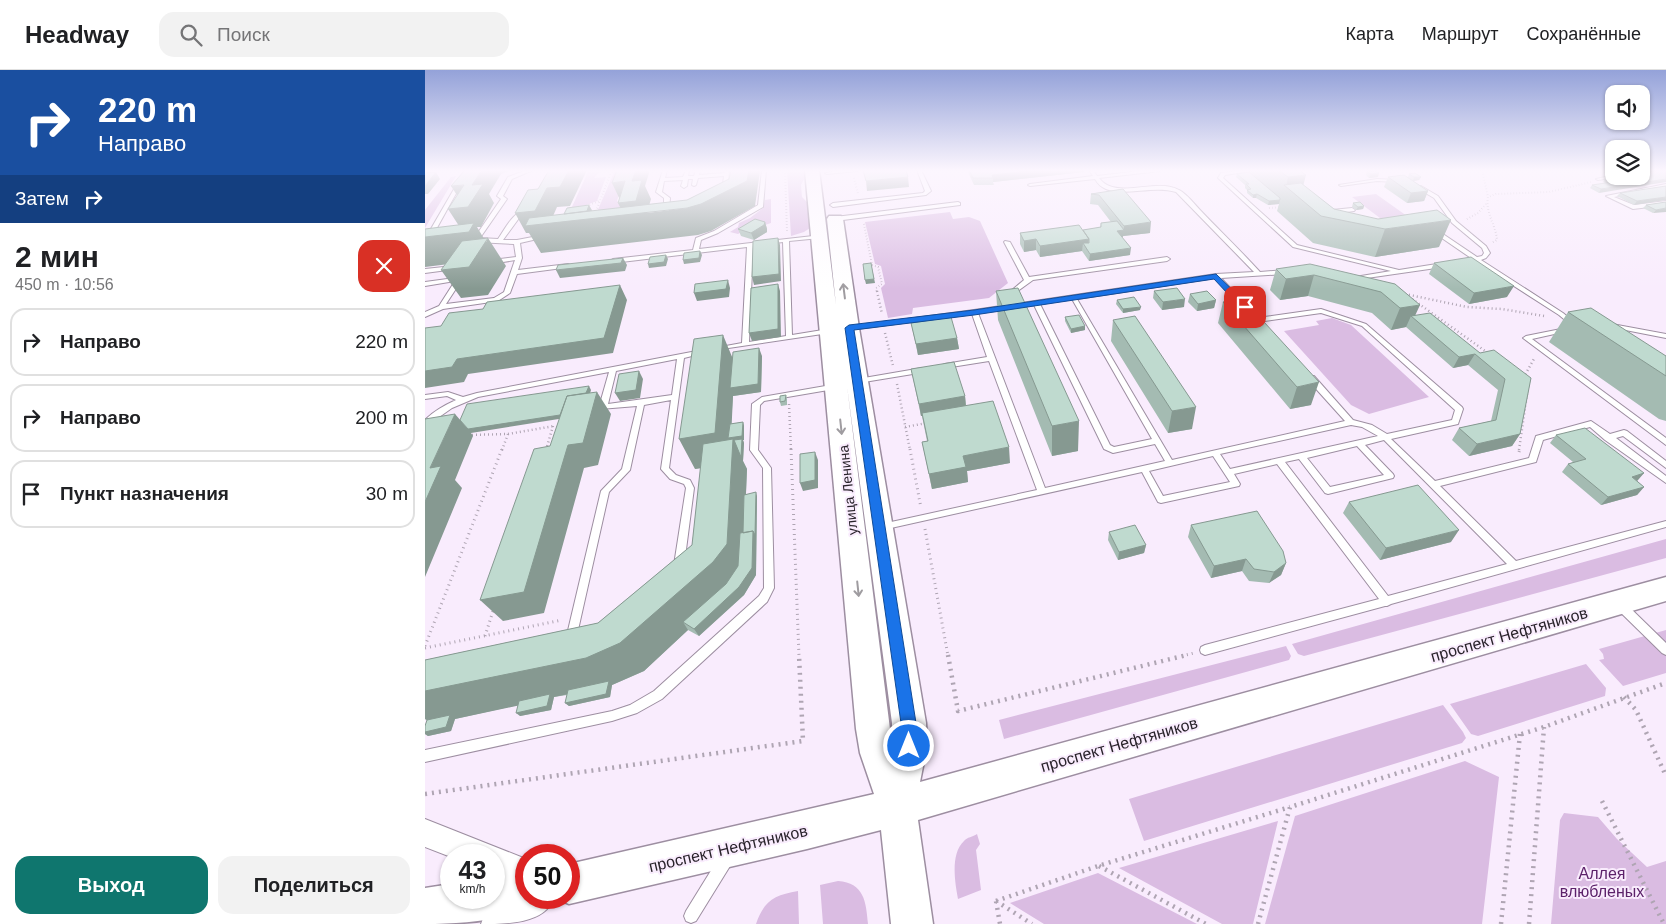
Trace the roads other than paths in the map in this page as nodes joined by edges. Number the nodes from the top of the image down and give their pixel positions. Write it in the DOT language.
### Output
graph roads {
  1 [pos="444,210"];
  2 [pos="497,210"];
  3 [pos="526,210"];
  4 [pos="666,210"];
  5 [pos="754,210"];
  6 [pos="825,210"];
  7 [pos="845,210"];
  8 [pos="911,210"];
  9 [pos="1196,210"];
  10 [pos="1255,210"];
  11 [pos="1352,210"];
  12 [pos="1445,210"];
  13 [pos="1323,214"];
  14 [pos="665,215"];
  15 [pos="826,221"];
  16 [pos="1428,228"];
  17 [pos="551,236"];
  18 [pos="425,239"];
  19 [pos="787,239"];
  20 [pos="476,240"];
  21 [pos="500,240"];
  22 [pos="467,241"];
  23 [pos="517,242"];
  24 [pos="1007,242"];
  25 [pos="750,245"];
  26 [pos="696,251"];
  27 [pos="519,258"];
  28 [pos="1167,259"];
  29 [pos="1476,260"];
  30 [pos="601,262"];
  31 [pos="1458,262"];
  32 [pos="484,263"];
  33 [pos="1448,264"];
  34 [pos="573,266"];
  35 [pos="425,271"];
  36 [pos="516,272"];
  37 [pos="1257,272"];
  38 [pos="1293,272"];
  39 [pos="1401,272"];
  40 [pos="1216,276"];
  41 [pos="459,279"];
  42 [pos="1027,280"];
  43 [pos="1346,280"];
  44 [pos="425,284"];
  45 [pos="1074,298"];
  46 [pos="1037,303"];
  47 [pos="441,307"];
  48 [pos="1002,308"];
  49 [pos="974,312"];
  50 [pos="1561,314"];
  51 [pos="425,315"];
  52 [pos="1579,318"];
  53 [pos="1257,320"];
  54 [pos="1607,324"];
  55 [pos="1264,328"];
  56 [pos="839,329"];
  57 [pos="1666,336"];
  58 [pos="789,337"];
  59 [pos="745,344"];
  60 [pos="681,356"];
  61 [pos="991,358"];
  62 [pos="613,370"];
  63 [pos="1304,371"];
  64 [pos="846,372"];
  65 [pos="425,397"];
  66 [pos="676,397"];
  67 [pos="462,399"];
  68 [pos="641,403"];
  69 [pos="1351,422"];
  70 [pos="425,424"];
  71 [pos="1385,437"];
  72 [pos="1608,438"];
  73 [pos="1157,442"];
  74 [pos="1666,442"];
  75 [pos="1359,443"];
  76 [pos="1215,453"];
  77 [pos="1301,456"];
  78 [pos="1279,461"];
  79 [pos="1170,463"];
  80 [pos="1666,464"];
  81 [pos="1144,469"];
  82 [pos="1228,472"];
  83 [pos="1666,480"];
  84 [pos="1433,485"];
  85 [pos="1042,492"];
  86 [pos="1666,524"];
  87 [pos="880,527"];
  88 [pos="1514,565"];
  89 [pos="670,576"];
  90 [pos="1666,589"];
  91 [pos="1387,602"];
  92 [pos="1619,603"];
  93 [pos="569,640"];
  94 [pos="1205,650"];
  95 [pos="1666,650"];
  96 [pos="425,756"];
  97 [pos="897,806"];
  98 [pos="425,833"];
  99 [pos="454,844"];
  100 [pos="734,847"];
  101 [pos="580,882"];
  102 [pos="440,906"];
  103 [pos="425,909"];
  104 [pos="521,909"];
  105 [pos="691,916"];
  106 [pos="496,924"];
  107 [pos="912,924"];
  1 -- 18 [label="lane"];
  2 -- 20 [label="lane"];
  3 -- 21 [label="lane"];
  4 -- 14 [label="lane"];
  5 -- 26 [label="lane"];
  6 -- 15 [label="main road, улица Ленина"];
  7 -- 15 [label="lane"];
  8 -- 15 [label="lane"];
  9 -- 37 [label="lane"];
  10 -- 39 [label="lane"];
  11 -- 13 [label="lane"];
  12 -- 29 [label="lane"];
  15 -- 19 [label="lane"];
  15 -- 56 [label="main road, улица Ленина"];
  16 -- 29 [label="lane"];
  17 -- 23 [label="lane"];
  19 -- 25 [label="lane"];
  19 -- 58 [label="lane"];
  20 -- 21 [label="lane"];
  20 -- 22 [label="lane"];
  21 -- 23 [label="lane"];
  23 -- 27 [label="lane"];
  24 -- 42 [label="lane"];
  25 -- 26 [label="lane"];
  25 -- 59 [label="lane"];
  26 -- 30 [label="lane"];
  27 -- 32 [label="lane"];
  27 -- 36 [label="lane"];
  28 -- 42 [label="lane"];
  29 -- 31 [label="lane"];
  29 -- 50 [label="lane"];
  33 -- 39 [label="lane"];
  34 -- 36 [label="lane"];
  35 -- 41 [label="lane"];
  36 -- 47 [label="lane"];
  37 -- 38 [label="lane"];
  37 -- 40 [label="lane"];
  39 -- 43 [label="lane"];
  40 -- 45 [label="lane"];
  40 -- 53 [label="lane"];
  41 -- 44 [label="lane"];
  41 -- 47 [label="lane"];
  42 -- 48 [label="lane"];
  45 -- 46 [label="lane"];
  45 -- 73 [label="lane"];
  46 -- 48 [label="lane"];
  46 -- 73 [label="lane"];
  47 -- 51 [label="lane"];
  48 -- 49 [label="lane"];
  49 -- 56 [label="lane"];
  49 -- 61 [label="lane"];
  50 -- 52 [label="lane"];
  50 -- 74 [label="lane"];
  53 -- 55 [label="lane"];
  53 -- 71 [label="lane"];
  54 -- 57 [label="lane"];
  56 -- 58 [label="lane"];
  56 -- 64 [label="main road, улица Ленина"];
  58 -- 59 [label="lane"];
  59 -- 60 [label="lane"];
  60 -- 62 [label="lane"];
  60 -- 66 [label="lane"];
  61 -- 64 [label="lane"];
  61 -- 85 [label="lane"];
  62 -- 67 [label="lane"];
  62 -- 68 [label="lane"];
  63 -- 69 [label="lane"];
  64 -- 87 [label="main road, улица Ленина"];
  64 -- 96 [label="lane"];
  64 -- 97 [label="main road, улица Ленина, one-way"];
  65 -- 67 [label="lane"];
  66 -- 68 [label="lane"];
  66 -- 89 [label="lane"];
  67 -- 70 [label="lane"];
  68 -- 93 [label="lane"];
  69 -- 71 [label="lane"];
  69 -- 76 [label="lane"];
  71 -- 75 [label="lane"];
  71 -- 84 [label="lane"];
  72 -- 80 [label="lane"];
  72 -- 83 [label="lane"];
  72 -- 84 [label="lane"];
  73 -- 79 [label="lane"];
  75 -- 77 [label="lane"];
  75 -- 77 [label="lane"];
  76 -- 79 [label="lane"];
  76 -- 82 [label="lane"];
  77 -- 78 [label="lane"];
  78 -- 82 [label="lane"];
  78 -- 91 [label="lane"];
  79 -- 81 [label="lane"];
  81 -- 82 [label="lane"];
  81 -- 85 [label="lane"];
  84 -- 88 [label="lane"];
  85 -- 87 [label="lane"];
  86 -- 88 [label="lane"];
  87 -- 97 [label="main road, улица Ленина"];
  88 -- 91 [label="lane"];
  90 -- 92 [label="main road, проспект Нефтяников"];
  91 -- 94 [label="lane"];
  92 -- 95 [label="lane"];
  92 -- 97 [label="main road, проспект Нефтяников"];
  97 -- 100 [label="main road, проспект Нефтяников"];
  97 -- 107 [label="main road, улица Ленина"];
  98 -- 99 [label="street"];
  100 -- 101 [label="main road, проспект Нефтяников"];
  100 -- 105 [label="lane"];
  102 -- 103 [label="main road"];
  104 -- 106 [label="street"];
}
